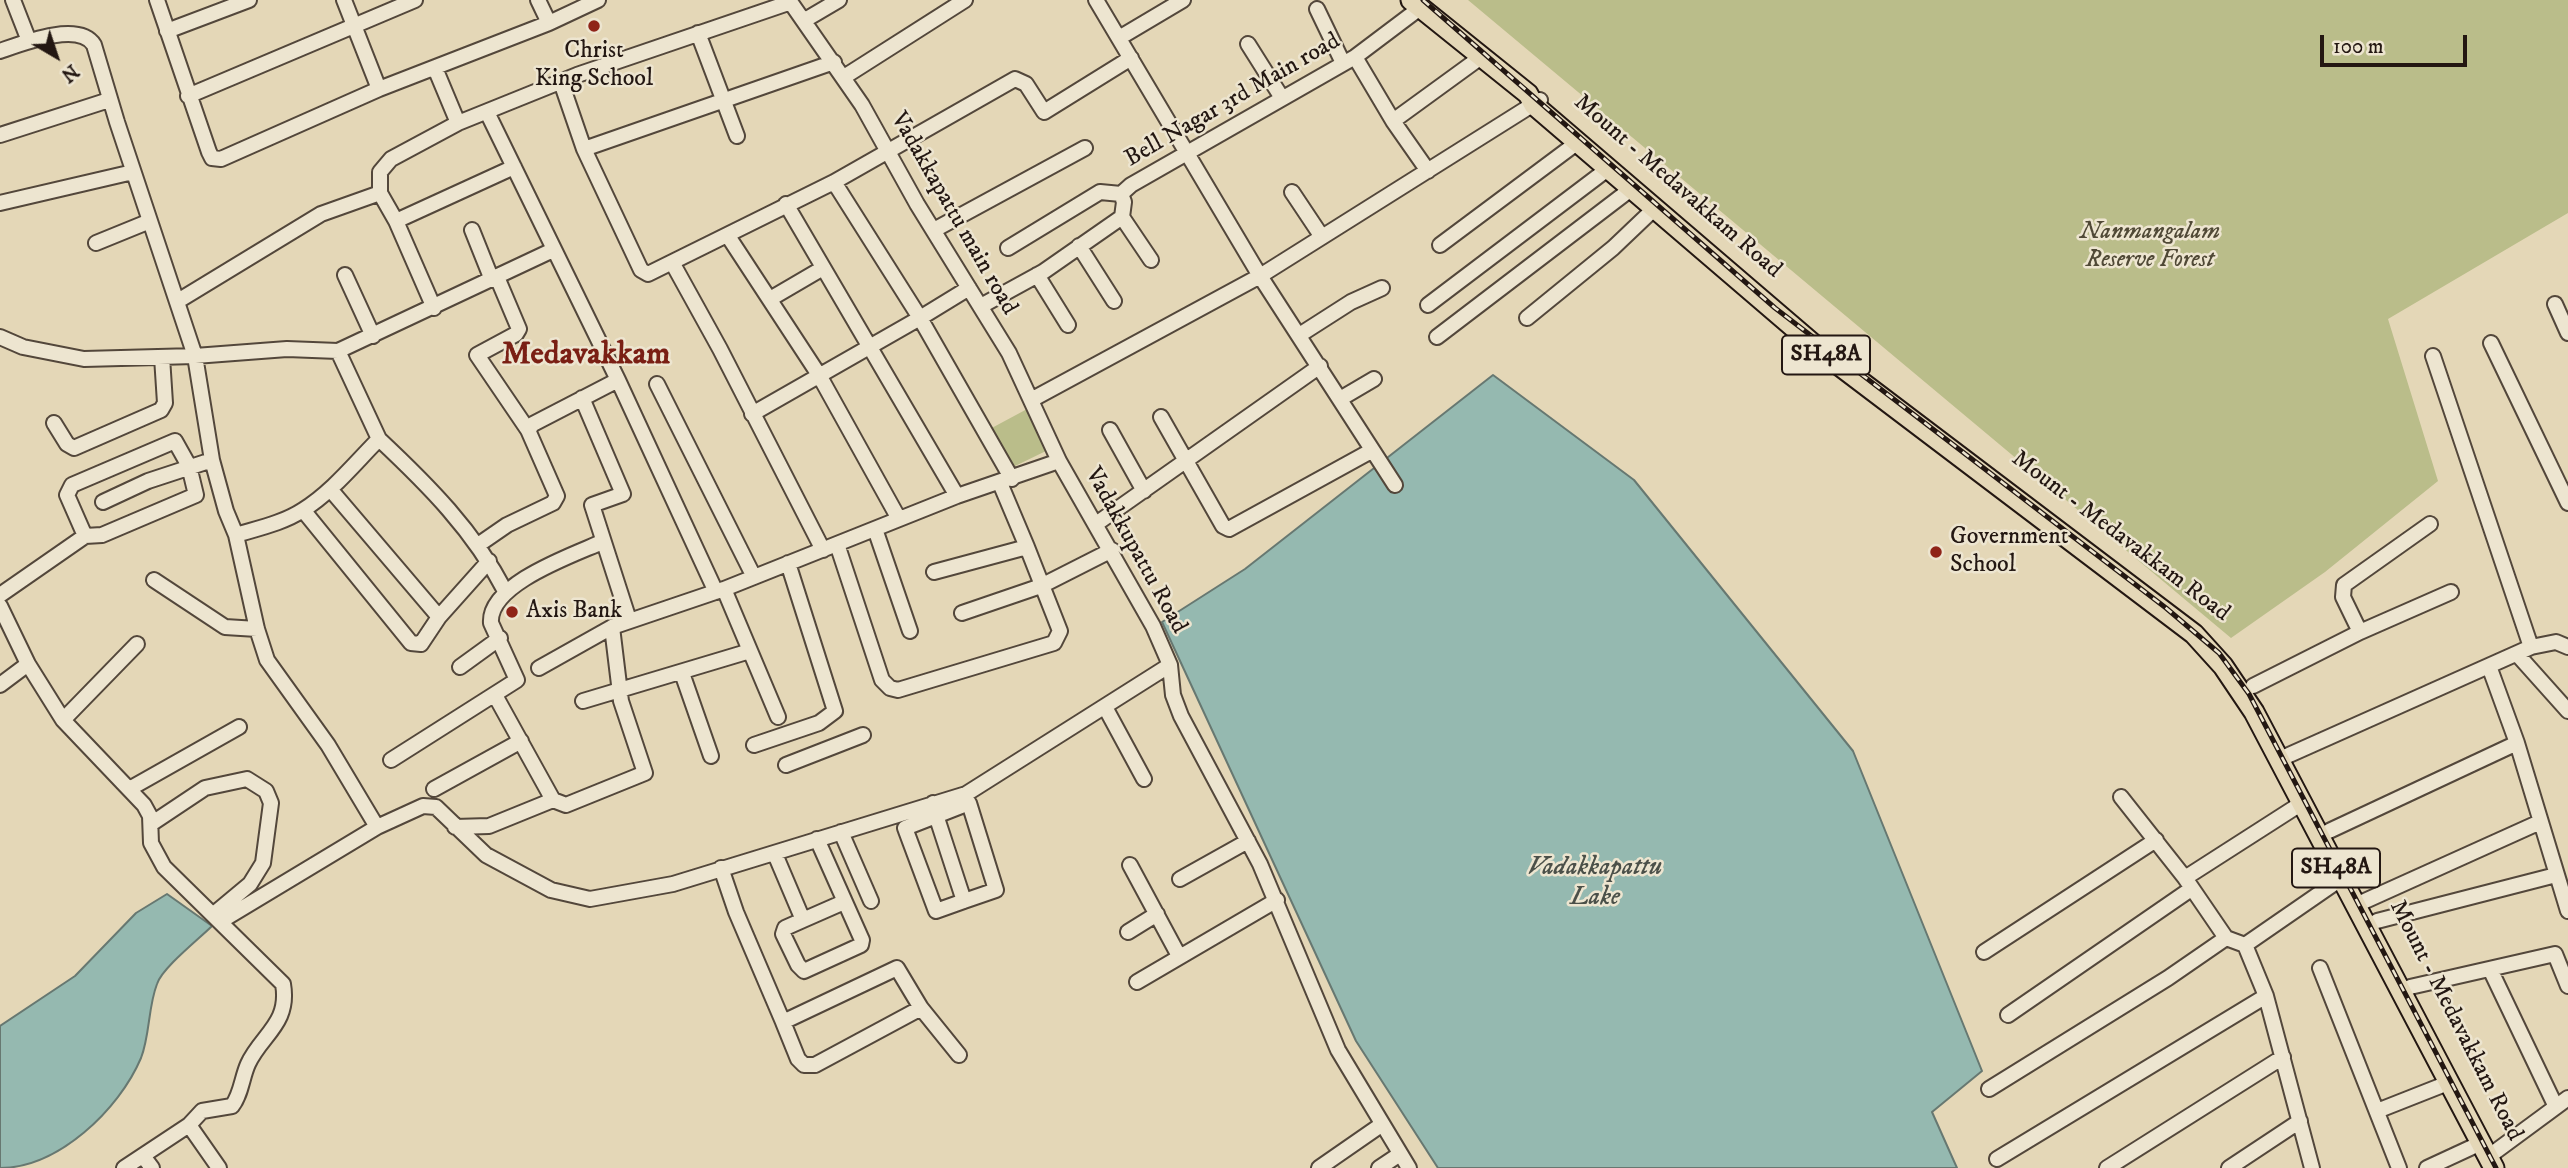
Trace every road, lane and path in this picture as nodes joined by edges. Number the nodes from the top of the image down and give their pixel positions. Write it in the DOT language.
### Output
graph roads {
  1 [pos="13,0"];
  2 [pos="157,0"];
  3 [pos="247,0"];
  4 [pos="344,0"];
  5 [pos="415,0"];
  6 [pos="538,0"];
  7 [pos="598,0"];
  8 [pos="839,0"];
  9 [pos="965,0"];
  10 [pos="1096,0"];
  11 [pos="1183,0"];
  12 [pos="790,1"];
  13 [pos="1415,4"];
  14 [pos="1317,9"];
  15 [pos="805,20"];
  16 [pos="355,23"];
  17 [pos="549,23"];
  18 [pos="167,31"];
  19 [pos="698,33"];
  20 [pos="1119,38"];
  21 [pos="29,41"];
  22 [pos="1248,44"];
  23 [pos="0,51"];
  24 [pos="1481,57"];
  25 [pos="1131,58"];
  26 [pos="1349,60"];
  27 [pos="834,62"];
  28 [pos="435,68"];
  29 [pos="844,77"];
  30 [pos="561,82"];
  31 [pos="380,89"];
  32 [pos="188,96"];
  33 [pos="1282,98"];
  34 [pos="109,100"];
  35 [pos="724,100"];
  36 [pos="1534,100"];
  37 [pos="487,112"];
  38 [pos="1393,121"];
  39 [pos="458,123"];
  40 [pos="0,135"];
  41 [pos="737,136"];
  42 [pos="1578,142"];
  43 [pos="1085,148"];
  44 [pos="584,149"];
  45 [pos="888,153"];
  46 [pos="1185,153"];
  47 [pos="514,167"];
  48 [pos="1609,168"];
  49 [pos="1428,171"];
  50 [pos="133,172"];
  51 [pos="834,182"];
  52 [pos="1631,189"];
  53 [pos="1292,192"];
  54 [pos="380,193"];
  55 [pos="1121,194"];
  56 [pos="0,203"];
  57 [pos="786,204"];
  58 [pos="1655,208"];
  59 [pos="1122,216"];
  60 [pos="150,221"];
  61 [pos="396,221"];
  62 [pos="472,230"];
  63 [pos="934,230"];
  64 [pos="728,236"];
  65 [pos="1322,237"];
  66 [pos="96,243"];
  67 [pos="1440,245"];
  68 [pos="1079,246"];
  69 [pos="1008,248"];
  70 [pos="553,250"];
  71 [pos="1151,260"];
  72 [pos="673,264"];
  73 [pos="823,268"];
  74 [pos="345,275"];
  75 [pos="1037,275"];
  76 [pos="1261,276"];
  77 [pos="495,279"];
  78 [pos="969,288"];
  79 [pos="1382,288"];
  80 [pos="770,299"];
  81 [pos="178,301"];
  82 [pos="1114,301"];
  83 [pos="2555,304"];
  84 [pos="1428,305"];
  85 [pos="981,306"];
  86 [pos="434,308"];
  87 [pos="920,318"];
  88 [pos="1527,318"];
  89 [pos="1068,325"];
  90 [pos="2568,333"];
  91 [pos="1301,334"];
  92 [pos="373,336"];
  93 [pos="0,337"];
  94 [pos="1437,337"];
  95 [pos="2491,343"];
  96 [pos="871,345"];
  97 [pos="338,351"];
  98 [pos="195,356"];
  99 [pos="2433,356"];
  100 [pos="162,357"];
  101 [pos="1320,366"];
  102 [pos="819,376"];
  103 [pos="1374,379"];
  104 [pos="618,380"];
  105 [pos="657,384"];
  106 [pos="582,398"];
  107 [pos="1340,399"];
  108 [pos="1031,400"];
  109 [pos="752,414"];
  110 [pos="1161,417"];
  111 [pos="54,423"];
  112 [pos="528,430"];
  113 [pos="1111,430"];
  114 [pos="379,439"];
  115 [pos="1371,451"];
  116 [pos="212,460"];
  117 [pos="1059,461"];
  118 [pos="1185,462"];
  119 [pos="189,466"];
  120 [pos="1006,481"];
  121 [pos="1395,485"];
  122 [pos="330,489"];
  123 [pos="1144,491"];
  124 [pos="957,496"];
  125 [pos="103,502"];
  126 [pos="2568,503"];
  127 [pos="303,510"];
  128 [pos="900,519"];
  129 [pos="1096,524"];
  130 [pos="2430,524"];
  131 [pos="875,529"];
  132 [pos="236,535"];
  133 [pos="85,536"];
  134 [pos="602,542"];
  135 [pos="478,545"];
  136 [pos="830,547"];
  137 [pos="1027,547"];
  138 [pos="1112,550"];
  139 [pos="489,561"];
  140 [pos="788,563"];
  141 [pos="934,572"];
  142 [pos="754,577"];
  143 [pos="154,580"];
  144 [pos="1041,586"];
  145 [pos="505,591"];
  146 [pos="720,591"];
  147 [pos="2451,592"];
  148 [pos="0,595"];
  149 [pos="0,606"];
  150 [pos="962,613"];
  151 [pos="439,617"];
  152 [pos="629,620"];
  153 [pos="612,627"];
  154 [pos="257,629"];
  155 [pos="910,631"];
  156 [pos="2360,632"];
  157 [pos="500,638"];
  158 [pos="138,644"];
  159 [pos="2562,644"];
  160 [pos="2531,647"];
  161 [pos="750,651"];
  162 [pos="2516,654"];
  163 [pos="2568,654"];
  164 [pos="28,664"];
  165 [pos="1170,665"];
  166 [pos="2489,666"];
  167 [pos="460,667"];
  168 [pos="539,668"];
  169 [pos="682,673"];
  170 [pos="0,685"];
  171 [pos="2253,686"];
  172 [pos="619,692"];
  173 [pos="496,696"];
  174 [pos="583,701"];
  175 [pos="1105,707"];
  176 [pos="2568,711"];
  177 [pos="778,717"];
  178 [pos="63,720"];
  179 [pos="815,724"];
  180 [pos="239,727"];
  181 [pos="863,735"];
  182 [pos="520,741"];
  183 [pos="2517,743"];
  184 [pos="754,745"];
  185 [pos="822,751"];
  186 [pos="711,756"];
  187 [pos="2284,758"];
  188 [pos="391,760"];
  189 [pos="786,765"];
  190 [pos="1144,779"];
  191 [pos="131,788"];
  192 [pos="434,789"];
  193 [pos="2121,796"];
  194 [pos="968,798"];
  195 [pos="553,800"];
  196 [pos="2302,803"];
  197 [pos="934,809"];
  198 [pos="902,821"];
  199 [pos="2540,822"];
  200 [pos="150,824"];
  201 [pos="377,827"];
  202 [pos="455,827"];
  203 [pos="2329,831"];
  204 [pos="841,832"];
  205 [pos="817,839"];
  206 [pos="2156,840"];
  207 [pos="1248,841"];
  208 [pos="775,853"];
  209 [pos="1130,865"];
  210 [pos="722,868"];
  211 [pos="2556,875"];
  212 [pos="2342,878"];
  213 [pos="1181,879"];
  214 [pos="2188,883"];
  215 [pos="871,901"];
  216 [pos="964,901"];
  217 [pos="1277,901"];
  218 [pos="844,902"];
  219 [pos="2360,903"];
  220 [pos="2568,911"];
  221 [pos="1157,914"];
  222 [pos="217,917"];
  223 [pos="803,920"];
  224 [pos="2377,921"];
  225 [pos="1128,932"];
  226 [pos="2226,937"];
  227 [pos="2245,945"];
  228 [pos="1984,952"];
  229 [pos="1179,956"];
  230 [pos="2320,968"];
  231 [pos="2490,970"];
  232 [pos="1137,982"];
  233 [pos="2568,986"];
  234 [pos="2410,987"];
  235 [pos="2266,996"];
  236 [pos="921,1009"];
  237 [pos="2008,1014"];
  238 [pos="783,1022"];
  239 [pos="959,1055"];
  240 [pos="2283,1057"];
  241 [pos="2448,1083"];
  242 [pos="1989,1089"];
  243 [pos="2568,1098"];
  244 [pos="2556,1107"];
  245 [pos="2377,1111"];
  246 [pos="2300,1121"];
  247 [pos="189,1125"];
  248 [pos="1381,1125"];
  249 [pos="1400,1154"];
  250 [pos="2492,1157"];
  251 [pos="1997,1159"];
  252 [pos="148,1162"];
  253 [pos="124,1168"];
  254 [pos="219,1168"];
  255 [pos="1319,1168"];
  256 [pos="1379,1168"];
  257 [pos="1409,1168"];
  258 [pos="2107,1168"];
  259 [pos="2229,1168"];
  260 [pos="2312,1168"];
  261 [pos="2399,1168"];
  262 [pos="2427,1168"];
  1 -- 21 [label="street"];
  2 -- 18 [label="street"];
  3 -- 18 [label="street"];
  4 -- 16 [label="street"];
  5 -- 16 [label="street"];
  6 -- 17 [label="street"];
  7 -- 17 [label="street"];
  8 -- 15 [label="street"];
  9 -- 29 [label="street"];
  10 -- 20 [label="street"];
  11 -- 20 [label="street"];
  12 -- 15 [label="street, Vadakkapattu main road"];
  12 -- 19 [label="street"];
  13 -- 24 [label="main road, SH48A"];
  13 -- 26 [label="street, Bell Nagar 3rd Main road"];
  14 -- 26 [label="street"];
  15 -- 27 [label="street, Vadakkapattu main road"];
  16 -- 31 [label="street"];
  16 -- 32 [label="street"];
  17 -- 28 [label="street"];
  18 -- 32 [label="street"];
  19 -- 30 [label="street"];
  19 -- 35 [label="street"];
  20 -- 25 [label="street"];
  21 -- 23 [label="street"];
  21 -- 34 [label="street"];
  22 -- 33 [label="street"];
  24 -- 36 [label="main road, SH48A"];
  24 -- 38 [label="street"];
  25 -- 45 [label="street"];
  25 -- 46 [label="street"];
  26 -- 33 [label="street, Bell Nagar 3rd Main road"];
  26 -- 38 [label="street"];
  27 -- 29 [label="street, Vadakkapattu main road"];
  27 -- 35 [label="street"];
  28 -- 31 [label="street"];
  28 -- 39 [label="street"];
  29 -- 45 [label="street, Vadakkapattu main road"];
  30 -- 37 [label="street"];
  30 -- 44 [label="street"];
  31 -- 32 [label="street"];
  33 -- 46 [label="street, Bell Nagar 3rd Main road"];
  34 -- 40 [label="street"];
  34 -- 50 [label="street"];
  35 -- 41 [label="street"];
  35 -- 44 [label="street"];
  36 -- 42 [label="main road, SH48A"];
  36 -- 49 [label="street"];
  36 -- 171 [label="main road, Mount - Medavakkam Road / SH48A"];
  37 -- 39 [label="street"];
  37 -- 47 [label="street"];
  38 -- 49 [label="street"];
  39 -- 54 [label="street"];
  42 -- 48 [label="main road, SH48A"];
  42 -- 67 [label="street"];
  43 -- 63 [label="street"];
  44 -- 72 [label="street"];
  45 -- 51 [label="street"];
  45 -- 63 [label="street, Vadakkapattu main road"];
  46 -- 55 [label="street, Bell Nagar 3rd Main road"];
  46 -- 76 [label="street"];
  47 -- 61 [label="street"];
  47 -- 70 [label="street"];
  48 -- 52 [label="main road, SH48A"];
  48 -- 84 [label="street"];
  49 -- 65 [label="street"];
  50 -- 56 [label="street"];
  50 -- 60 [label="street"];
  51 -- 57 [label="street"];
  51 -- 87 [label="street"];
  52 -- 58 [label="main road, SH48A"];
  52 -- 94 [label="street"];
  53 -- 65 [label="street"];
  54 -- 61 [label="street"];
  54 -- 81 [label="street"];
  55 -- 59 [label="street, Bell Nagar 3rd Main road"];
  55 -- 69 [label="street"];
  57 -- 64 [label="street"];
  57 -- 73 [label="street"];
  58 -- 88 [label="street"];
  58 -- 187 [label="main road, SH48A"];
  59 -- 68 [label="street"];
  59 -- 71 [label="street"];
  60 -- 66 [label="street"];
  60 -- 81 [label="street"];
  61 -- 86 [label="street"];
  62 -- 77 [label="street"];
  63 -- 78 [label="street, Vadakkapattu main road"];
  64 -- 72 [label="street"];
  64 -- 80 [label="street"];
  65 -- 76 [label="street"];
  68 -- 75 [label="street"];
  68 -- 82 [label="street"];
  70 -- 77 [label="street"];
  70 -- 104 [label="street"];
  72 -- 109 [label="street"];
  73 -- 80 [label="street"];
  73 -- 96 [label="street"];
  74 -- 92 [label="street"];
  75 -- 85 [label="street"];
  75 -- 89 [label="street"];
  76 -- 91 [label="street"];
  76 -- 108 [label="street"];
  77 -- 86 [label="street"];
  77 -- 112 [label="street"];
  78 -- 85 [label="street, Vadakkapattu main road"];
  78 -- 87 [label="street"];
  79 -- 91 [label="street"];
  80 -- 102 [label="street"];
  81 -- 98 [label="street"];
  83 -- 90 [label="street"];
  85 -- 108 [label="street, Vadakkapattu main road"];
  86 -- 92 [label="street"];
  87 -- 96 [label="street"];
  87 -- 120 [label="street"];
  91 -- 101 [label="street"];
  92 -- 97 [label="street"];
  93 -- 100 [label="street"];
  95 -- 126 [label="street"];
  96 -- 102 [label="street"];
  96 -- 124 [label="street"];
  97 -- 98 [label="street"];
  97 -- 114 [label="street"];
  98 -- 100 [label="street"];
  98 -- 116 [label="street"];
  99 -- 160 [label="street"];
  100 -- 111 [label="street"];
  101 -- 107 [label="street"];
  101 -- 118 [label="street"];
  102 -- 109 [label="street"];
  102 -- 128 [label="street"];
  103 -- 107 [label="street"];
  104 -- 106 [label="street"];
  104 -- 146 [label="street"];
  105 -- 142 [label="street"];
  106 -- 112 [label="street"];
  106 -- 134 [label="street"];
  107 -- 115 [label="street"];
  108 -- 117 [label="street, Vadakkapattu main road"];
  109 -- 136 [label="street"];
  110 -- 118 [label="street"];
  112 -- 135 [label="street"];
  113 -- 123 [label="street"];
  114 -- 122 [label="street"];
  114 -- 135 [label="street"];
  115 -- 118 [label="street"];
  115 -- 121 [label="street"];
  116 -- 119 [label="street"];
  116 -- 132 [label="street"];
  117 -- 120 [label="street, Vadakkupattu Road"];
  117 -- 129 [label="street, Vadakkupattu Road"];
  118 -- 123 [label="street"];
  119 -- 125 [label="street"];
  119 -- 133 [label="street"];
  119 -- 133 [label="street"];
  120 -- 124 [label="street, Vadakkupattu Road"];
  120 -- 137 [label="street"];
  122 -- 127 [label="street"];
  122 -- 151 [label="street"];
  123 -- 129 [label="street"];
  124 -- 128 [label="street, Vadakkupattu Road"];
  127 -- 132 [label="street"];
  127 -- 151 [label="street"];
  128 -- 131 [label="street, Vadakkupattu Road"];
  129 -- 138 [label="street, Vadakkupattu Road"];
  130 -- 156 [label="street"];
  131 -- 136 [label="street, Vadakkupattu Road"];
  131 -- 155 [label="street"];
  132 -- 154 [label="street"];
  133 -- 148 [label="street"];
  134 -- 145 [label="street"];
  134 -- 152 [label="street"];
  135 -- 139 [label="street"];
  136 -- 140 [label="street, Vadakkupattu Road"];
  136 -- 144 [label="street"];
  137 -- 141 [label="street"];
  137 -- 144 [label="street"];
  138 -- 144 [label="street"];
  138 -- 165 [label="street, Vadakkupattu Road"];
  139 -- 145 [label="street"];
  139 -- 151 [label="street"];
  140 -- 142 [label="street, Vadakkupattu Road"];
  140 -- 179 [label="street"];
  142 -- 146 [label="street, Vadakkupattu Road"];
  143 -- 154 [label="street"];
  144 -- 150 [label="street"];
  145 -- 157 [label="street"];
  146 -- 152 [label="street, Vadakkupattu Road"];
  146 -- 161 [label="street"];
  147 -- 156 [label="street"];
  149 -- 164 [label="street"];
  152 -- 153 [label="street, Vadakkupattu Road"];
  153 -- 168 [label="street, Vadakkupattu Road"];
  153 -- 172 [label="street"];
  154 -- 201 [label="street"];
  156 -- 171 [label="street"];
  157 -- 167 [label="street"];
  157 -- 173 [label="street"];
  158 -- 178 [label="street"];
  159 -- 160 [label="street"];
  159 -- 163 [label="street"];
  160 -- 162 [label="street"];
  161 -- 169 [label="street"];
  161 -- 177 [label="street"];
  162 -- 166 [label="street"];
  162 -- 176 [label="street"];
  164 -- 170 [label="street"];
  164 -- 178 [label="street"];
  165 -- 175 [label="street"];
  165 -- 207 [label="street, Vadakkupattu Road"];
  166 -- 183 [label="street"];
  166 -- 187 [label="street"];
  169 -- 172 [label="street"];
  169 -- 186 [label="street"];
  171 -- 187 [label="main road, Mount - Medavakkam Road / SH48A"];
  172 -- 174 [label="street"];
  172 -- 195 [label="street"];
  173 -- 182 [label="street"];
  173 -- 188 [label="street"];
  175 -- 190 [label="street"];
  175 -- 194 [label="street"];
  178 -- 191 [label="street"];
  179 -- 184 [label="street"];
  179 -- 185 [label="street"];
  180 -- 191 [label="street"];
  181 -- 185 [label="street"];
  182 -- 192 [label="street"];
  182 -- 195 [label="street"];
  183 -- 199 [label="street"];
  183 -- 203 [label="street"];
  185 -- 189 [label="street"];
  187 -- 196 [label="main road, SH48A"];
  187 -- 203 [label="main road, Mount - Medavakkam Road / SH48A"];
  191 -- 200 [label="street"];
  193 -- 206 [label="street"];
  194 -- 197 [label="street"];
  194 -- 216 [label="street"];
  195 -- 202 [label="street"];
  196 -- 212 [label="main road, SH48A"];
  196 -- 214 [label="street"];
  197 -- 198 [label="street"];
  197 -- 216 [label="street"];
  198 -- 204 [label="street"];
  198 -- 216 [label="street"];
  199 -- 211 [label="street"];
  199 -- 219 [label="street"];
  200 -- 222 [label="street"];
  200 -- 222 [label="street"];
  201 -- 202 [label="street"];
  201 -- 222 [label="street"];
  202 -- 210 [label="street"];
  203 -- 219 [label="main road, Mount - Medavakkam Road / SH48A"];
  204 -- 205 [label="street"];
  204 -- 215 [label="street"];
  205 -- 208 [label="street"];
  205 -- 218 [label="street"];
  206 -- 214 [label="street"];
  206 -- 228 [label="street"];
  207 -- 213 [label="street"];
  207 -- 217 [label="street, Vadakkupattu Road"];
  208 -- 210 [label="street"];
  208 -- 223 [label="street"];
  209 -- 221 [label="street"];
  210 -- 238 [label="street"];
  211 -- 220 [label="street"];
  211 -- 224 [label="street"];
  212 -- 219 [label="main road, SH48A"];
  212 -- 227 [label="street"];
  214 -- 226 [label="street"];
  214 -- 237 [label="street"];
  217 -- 229 [label="street"];
  217 -- 248 [label="street, Vadakkupattu Road"];
  218 -- 223 [label="street"];
  218 -- 223 [label="street"];
  219 -- 224 [label="main road, Mount - Medavakkam Road / SH48A"];
  219 -- 241 [label="main road, SH48A"];
  221 -- 225 [label="street"];
  221 -- 229 [label="street"];
  222 -- 247 [label="street"];
  224 -- 234 [label="main road, Mount - Medavakkam Road / SH48A"];
  226 -- 227 [label="street"];
  226 -- 242 [label="street"];
  227 -- 235 [label="street"];
  229 -- 232 [label="street"];
  230 -- 245 [label="street"];
  231 -- 233 [label="street"];
  231 -- 234 [label="street"];
  231 -- 244 [label="street"];
  234 -- 250 [label="main road, Mount - Medavakkam Road / SH48A"];
  235 -- 240 [label="street"];
  235 -- 251 [label="street"];
  236 -- 238 [label="street"];
  236 -- 238 [label="street"];
  236 -- 239 [label="street"];
  240 -- 246 [label="street"];
  240 -- 258 [label="street"];
  241 -- 245 [label="street"];
  241 -- 250 [label="main road, SH48A"];
  243 -- 244 [label="street"];
  244 -- 250 [label="street"];
  245 -- 261 [label="street"];
  246 -- 259 [label="street"];
  246 -- 260 [label="street"];
  247 -- 252 [label="street"];
  247 -- 254 [label="street"];
  248 -- 249 [label="street, Vadakkupattu Road"];
  248 -- 255 [label="street"];
  249 -- 256 [label="street"];
  249 -- 257 [label="street, Vadakkupattu Road"];
  250 -- 262 [label="street"];
  252 -- 253 [label="street"];
}
